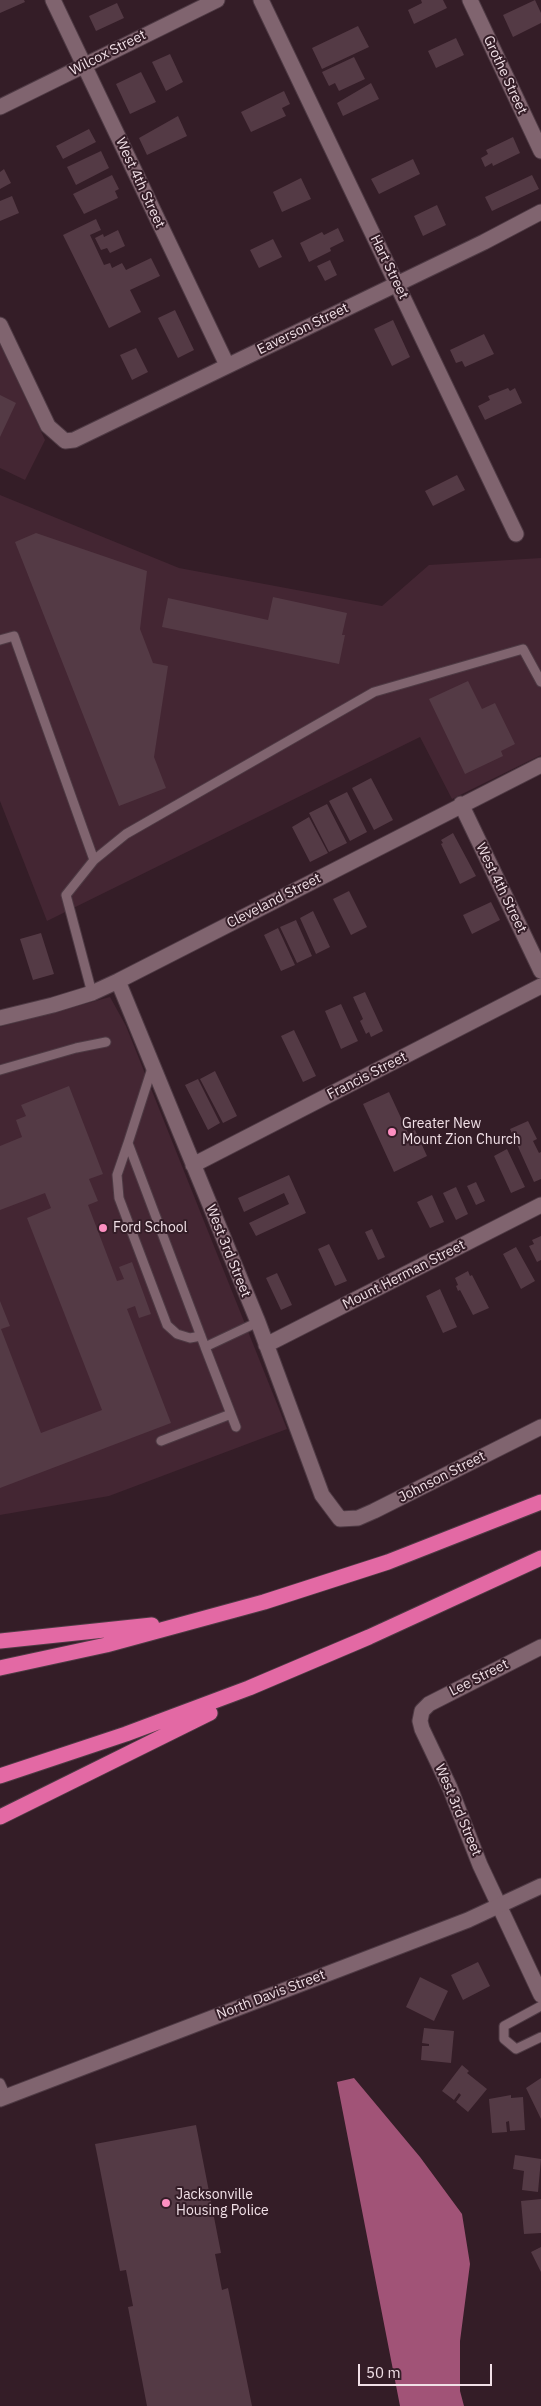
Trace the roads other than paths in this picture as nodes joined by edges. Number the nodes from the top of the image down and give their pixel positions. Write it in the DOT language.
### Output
graph roads {
  1 [pos="53,0"];
  2 [pos="217,0"];
  3 [pos="261,0"];
  4 [pos="470,0"];
  5 [pos="84,65"];
  6 [pos="0,107"];
  7 [pos="541,151"];
  8 [pos="541,212"];
  9 [pos="396,284"];
  10 [pos="0,324"];
  11 [pos="227,365"];
  12 [pos="516,534"];
  13 [pos="0,640"];
  14 [pos="541,682"];
  15 [pos="541,765"];
  16 [pos="461,804"];
  17 [pos="94,860"];
  18 [pos="541,971"];
  19 [pos="118,981"];
  20 [pos="541,986"];
  21 [pos="92,993"];
  22 [pos="0,1018"];
  23 [pos="106,1042"];
  24 [pos="153,1065"];
  25 [pos="0,1070"];
  26 [pos="128,1143"];
  27 [pos="193,1165"];
  28 [pos="541,1205"];
  29 [pos="258,1322"];
  30 [pos="201,1336"];
  31 [pos="266,1345"];
  32 [pos="205,1347"];
  33 [pos="231,1414"];
  34 [pos="236,1427"];
  35 [pos="541,1427"];
  36 [pos="161,1441"];
  37 [pos="541,1502"];
  38 [pos="340,1519"];
  39 [pos="541,1558"];
  40 [pos="203,1620"];
  41 [pos="0,1641"];
  42 [pos="541,1647"];
  43 [pos="310,1663"];
  44 [pos="0,1668"];
  45 [pos="421,1714"];
  46 [pos="0,1776"];
  47 [pos="0,1817"];
  48 [pos="541,1886"];
  49 [pos="499,1906"];
  50 [pos="541,1996"];
  51 [pos="541,2006"];
  52 [pos="541,2036"];
  53 [pos="2,2093"];
  1 -- 5 [label="street, West 4th Street"];
  2 -- 5 [label="street, Wilcox Street"];
  3 -- 9 [label="street, Hart Street"];
  4 -- 7 [label="street, Grothe Street"];
  5 -- 6 [label="street, Wilcox Street"];
  5 -- 11 [label="street, West 4th Street"];
  8 -- 9 [label="street, Eaverson Street"];
  9 -- 11 [label="street, Eaverson Street"];
  9 -- 12 [label="street, Hart Street"];
  10 -- 11 [label="street, Eaverson Street"];
  13 -- 17 [label="lane"];
  14 -- 17 [label="lane"];
  15 -- 16 [label="street, Cleveland Street"];
  16 -- 18 [label="street, West 4th Street"];
  16 -- 19 [label="street, Cleveland Street"];
  17 -- 21 [label="lane"];
  19 -- 21 [label="street, Cleveland Street"];
  19 -- 24 [label="street, West 3rd Street"];
  20 -- 27 [label="street, Francis Street"];
  21 -- 22 [label="street, Cleveland Street"];
  23 -- 25 [label="lane"];
  24 -- 26 [label="lane"];
  24 -- 27 [label="street, West 3rd Street"];
  26 -- 30 [label="lane"];
  26 -- 30 [label="lane"];
  27 -- 29 [label="street, West 3rd Street"];
  28 -- 31 [label="street, Mount Herman Street"];
  29 -- 31 [label="street, West 3rd Street"];
  29 -- 32 [label="lane"];
  30 -- 32 [label="lane"];
  31 -- 38 [label="street, West 3rd Street"];
  32 -- 33 [label="lane"];
  33 -- 34 [label="lane"];
  33 -- 36 [label="lane"];
  35 -- 38 [label="street, Johnson Street"];
  37 -- 40 [label="highway"];
  39 -- 43 [label="highway"];
  40 -- 41 [label="highway"];
  40 -- 44 [label="highway"];
  42 -- 45 [label="street, Lee Street"];
  43 -- 46 [label="highway"];
  43 -- 47 [label="highway"];
  45 -- 49 [label="street, West 3rd Street"];
  48 -- 49 [label="street, North Davis Street"];
  49 -- 50 [label="street, West 3rd Street"];
  49 -- 53 [label="street, North Davis Street"];
  51 -- 52 [label="lane"];
}
